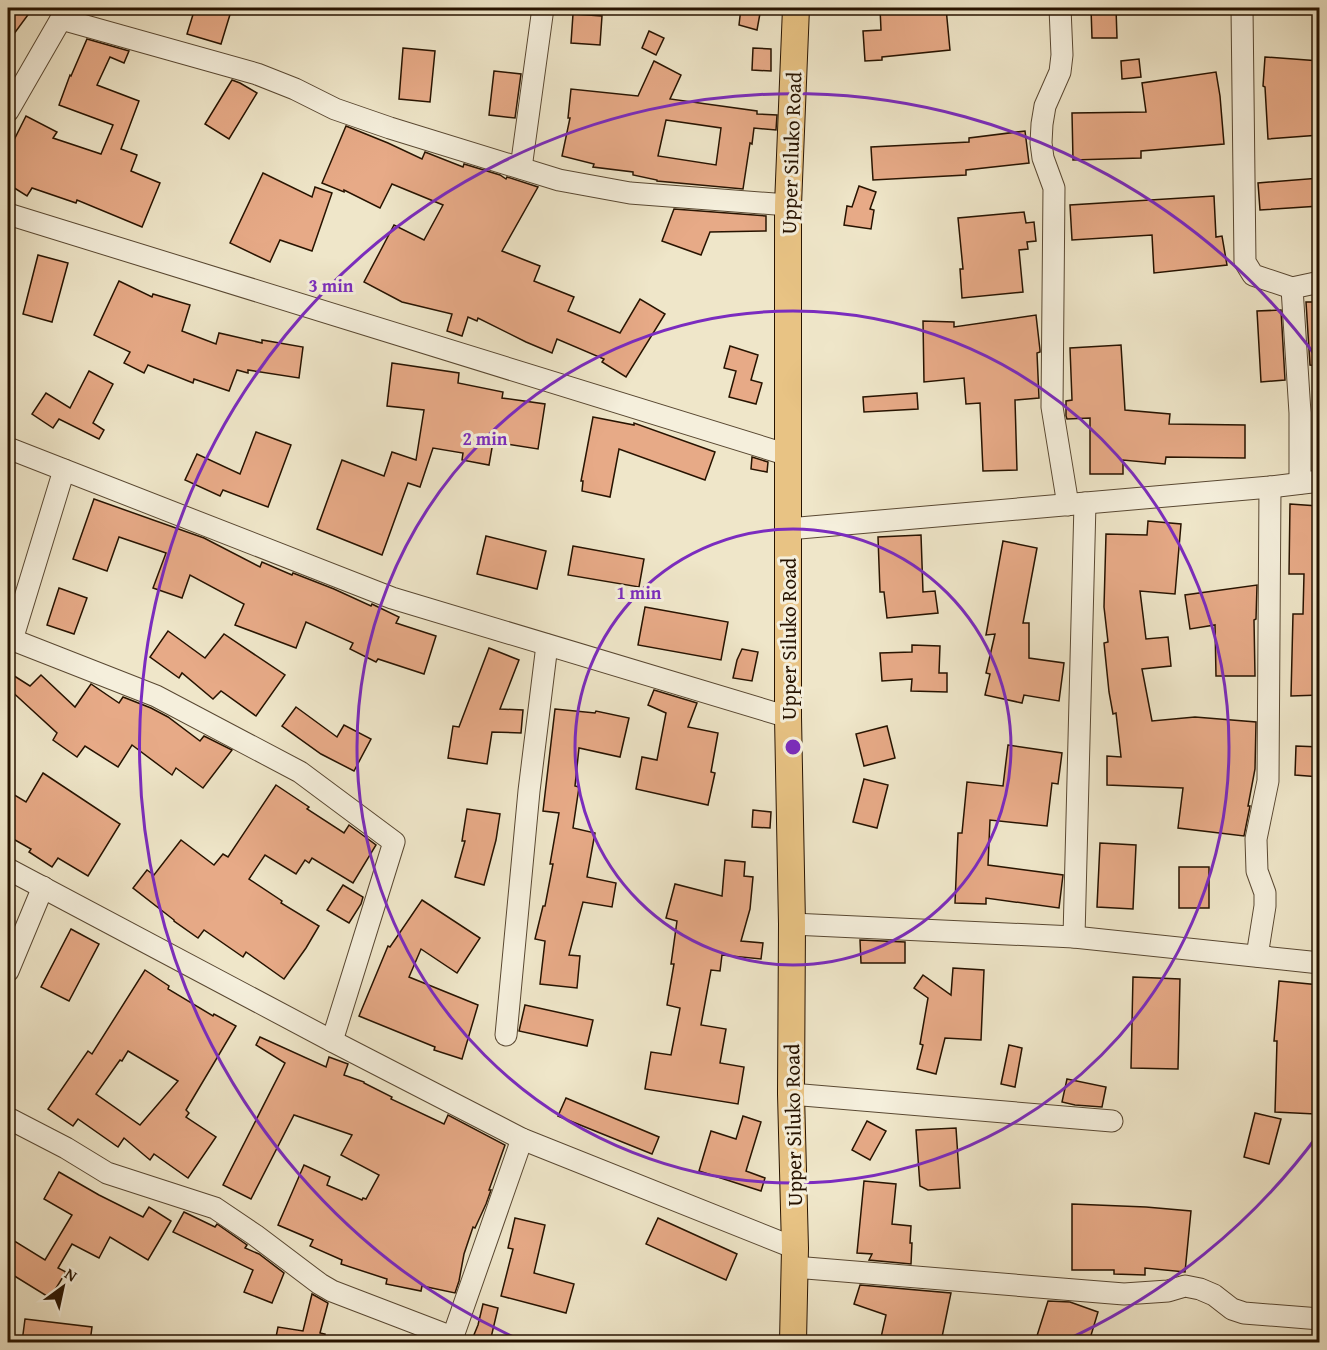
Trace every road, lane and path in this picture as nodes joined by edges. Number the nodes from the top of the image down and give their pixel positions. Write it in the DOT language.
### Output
graph roads {
  1 [pos="543,8"];
  2 [pos="796,8"];
  3 [pos="1060,8"];
  4 [pos="1242,8"];
  5 [pos="63,13"];
  6 [pos="8,111"];
  7 [pos="522,168"];
  8 [pos="788,206"];
  9 [pos="8,214"];
  10 [pos="1320,282"];
  11 [pos="1292,288"];
  12 [pos="8,448"];
  13 [pos="788,455"];
  14 [pos="64,470"];
  15 [pos="1310,482"];
  16 [pos="1270,487"];
  17 [pos="1077,504"];
  18 [pos="788,529"];
  19 [pos="10,639"];
  20 [pos="547,645"];
  21 [pos="788,717"];
  22 [pos="8,869"];
  23 [pos="43,887"];
  24 [pos="792,924"];
  25 [pos="1074,937"];
  26 [pos="1257,956"];
  27 [pos="1320,963"];
  28 [pos="8,971"];
  29 [pos="506,1035"];
  30 [pos="332,1041"];
  31 [pos="791,1094"];
  32 [pos="8,1118"];
  33 [pos="1112,1121"];
  34 [pos="522,1139"];
  35 [pos="794,1257"];
  36 [pos="1320,1319"];
  37 [pos="451,1340"];
  38 [pos="793,1342"];
  1 -- 7 [label="street"];
  2 -- 8 [label="main road, Upper Siluko Road"];
  3 -- 17 [label="street"];
  4 -- 11 [label="street"];
  5 -- 6 [label="street"];
  5 -- 7 [label="street"];
  7 -- 8 [label="street"];
  8 -- 13 [label="main road, Upper Siluko Road"];
  9 -- 13 [label="street"];
  10 -- 11 [label="street"];
  11 -- 15 [label="street"];
  12 -- 14 [label="street"];
  13 -- 18 [label="main road, Upper Siluko Road"];
  14 -- 19 [label="street"];
  14 -- 20 [label="street"];
  15 -- 16 [label="street"];
  16 -- 17 [label="street"];
  16 -- 26 [label="street"];
  17 -- 18 [label="street"];
  17 -- 25 [label="street"];
  18 -- 21 [label="main road, Upper Siluko Road"];
  19 -- 30 [label="street"];
  20 -- 21 [label="street"];
  20 -- 29 [label="street"];
  21 -- 24 [label="main road, Upper Siluko Road"];
  22 -- 23 [label="street"];
  23 -- 28 [label="street"];
  23 -- 30 [label="street"];
  24 -- 25 [label="street"];
  24 -- 31 [label="main road, Upper Siluko Road"];
  25 -- 26 [label="street"];
  26 -- 27 [label="street"];
  30 -- 34 [label="street"];
  31 -- 33 [label="street"];
  31 -- 35 [label="main road, Upper Siluko Road"];
  32 -- 37 [label="street"];
  34 -- 35 [label="street"];
  34 -- 37 [label="street"];
  35 -- 36 [label="street"];
  35 -- 38 [label="main road, Upper Siluko Road"];
}
